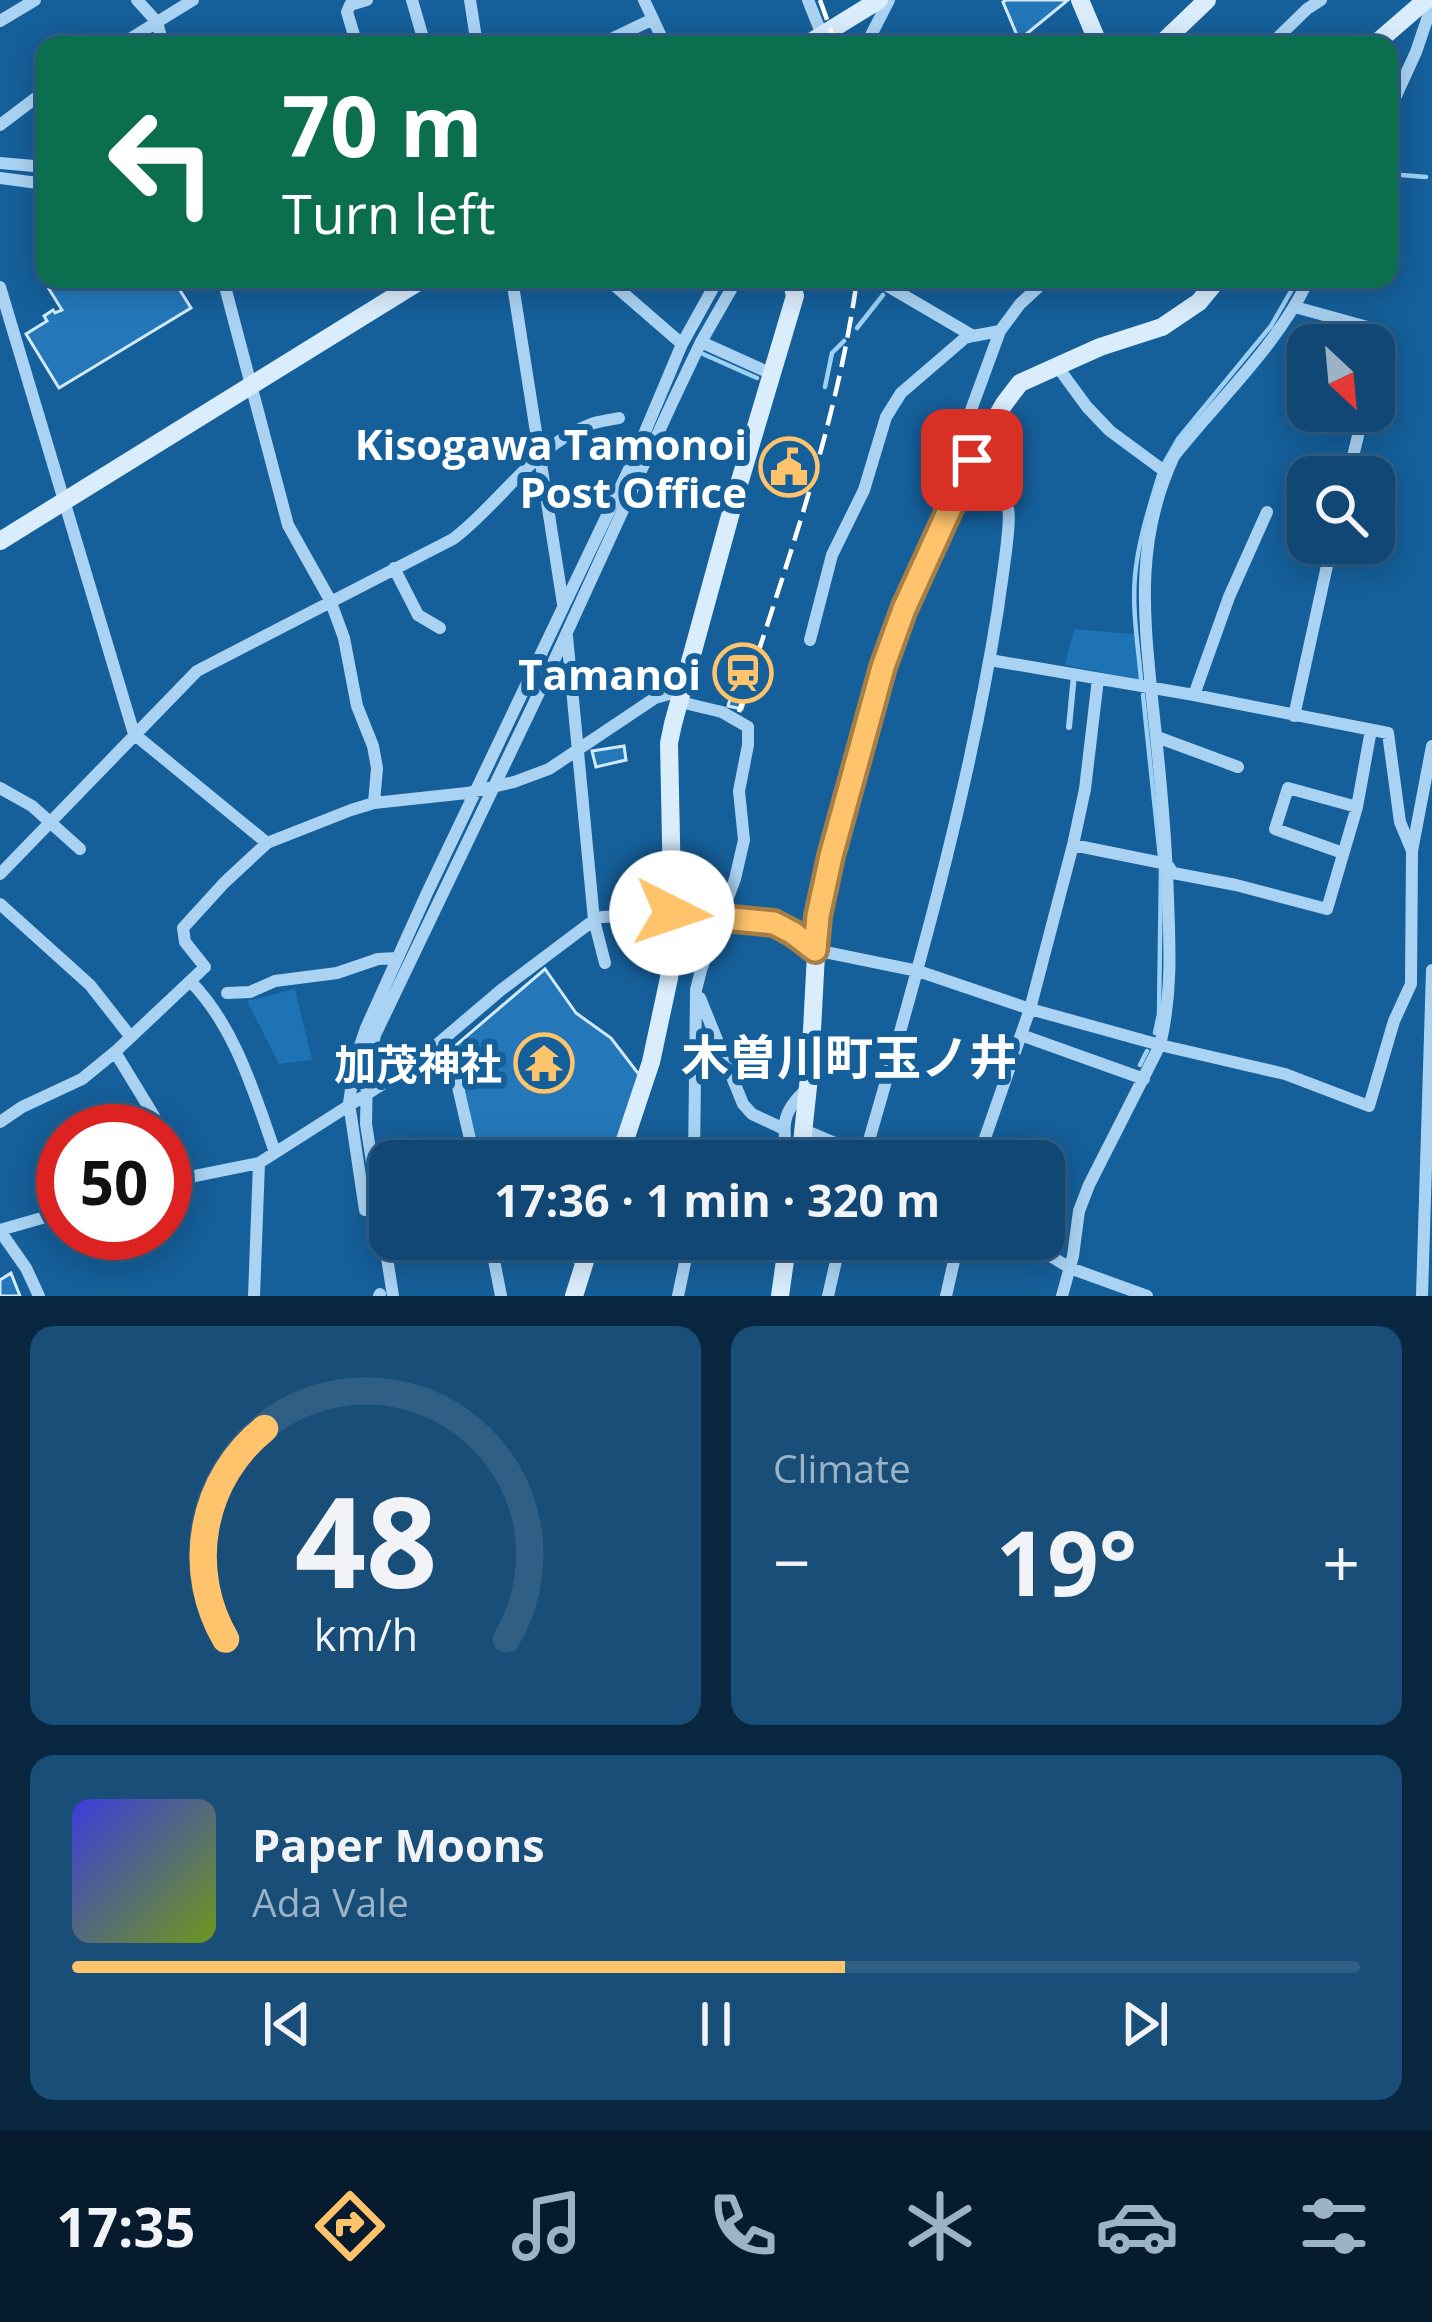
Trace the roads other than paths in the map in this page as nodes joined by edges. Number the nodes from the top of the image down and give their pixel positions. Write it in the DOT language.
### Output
graph roads {
  1 [pos="137,0"];
  2 [pos="193,0"];
  3 [pos="367,0"];
  4 [pos="412,0"];
  5 [pos="470,0"];
  6 [pos="644,0"];
  7 [pos="808,0"];
  8 [pos="879,0"];
  9 [pos="890,0"];
  10 [pos="1080,0"];
  11 [pos="1207,0"];
  12 [pos="1321,0"];
  13 [pos="26,3"];
  14 [pos="1429,3"];
  15 [pos="844,9"];
  16 [pos="653,19"];
  17 [pos="0,21"];
  18 [pos="157,22"];
  19 [pos="134,36"];
  20 [pos="161,36"];
  21 [pos="354,36"];
  22 [pos="422,36"];
  23 [pos="476,36"];
  24 [pos="618,36"];
  25 [pos="661,36"];
  26 [pos="813,36"];
  27 [pos="818,36"];
  28 [pos="871,36"];
  29 [pos="1095,36"];
  30 [pos="1169,36"];
  31 [pos="1279,36"];
  32 [pos="1386,36"];
  33 [pos="1398,91"];
  34 [pos="36,100"];
  35 [pos="0,125"];
  36 [pos="0,163"];
  37 [pos="36,166"];
  38 [pos="0,178"];
  39 [pos="36,183"];
  40 [pos="225,288"];
  41 [pos="408,288"];
  42 [pos="513,288"];
  43 [pos="617,288"];
  44 [pos="713,288"];
  45 [pos="732,288"];
  46 [pos="793,288"];
  47 [pos="898,288"];
  48 [pos="1037,288"];
  49 [pos="1211,288"];
  50 [pos="1304,288"];
  51 [pos="1,297"];
  52 [pos="1295,307"];
  53 [pos="1357,324"];
  54 [pos="1000,332"];
  55 [pos="973,336"];
  56 [pos="701,342"];
  57 [pos="682,344"];
  58 [pos="1057,366"];
  59 [pos="772,374"];
  60 [pos="252,385"];
  61 [pos="619,418"];
  62 [pos="990,430"];
  63 [pos="538,457"];
  64 [pos="972,460"];
  65 [pos="1167,473"];
  66 [pos="65,501"];
  67 [pos="1267,512"];
  68 [pos="0,541"];
  69 [pos="1327,564"];
  70 [pos="394,568"];
  71 [pos="330,600"];
  72 [pos="563,606"];
  73 [pos="440,628"];
  74 [pos="567,631"];
  75 [pos="810,640"];
  76 [pos="990,659"];
  77 [pos="1073,675"];
  78 [pos="1098,679"];
  79 [pos="1151,689"];
  80 [pos="1194,695"];
  81 [pos="681,696"];
  82 [pos="1294,716"];
  83 [pos="1069,727"];
  84 [pos="1370,730"];
  85 [pos="134,734"];
  86 [pos="1156,737"];
  87 [pos="1432,746"];
  88 [pos="580,749"];
  89 [pos="1238,766"];
  90 [pos="0,788"];
  91 [pos="494,788"];
  92 [pos="476,792"];
  93 [pos="374,803"];
  94 [pos="1357,807"];
  95 [pos="52,822"];
  96 [pos="267,843"];
  97 [pos="1073,845"];
  98 [pos="80,849"];
  99 [pos="1412,850"];
  100 [pos="1343,854"];
  101 [pos="1167,864"];
  102 [pos="0,874"];
  103 [pos="0,904"];
  104 [pos="672,913"];
  105 [pos="721,917"];
  106 [pos="594,920"];
  107 [pos="815,950"];
  108 [pos="397,958"];
  109 [pos="605,963"];
  110 [pos="1432,970"];
  111 [pos="918,971"];
  112 [pos="190,981"];
  113 [pos="696,991"];
  114 [pos="227,993"];
  115 [pos="1030,1009"];
  116 [pos="1022,1035"];
  117 [pos="130,1036"];
  118 [pos="442,1041"];
  119 [pos="1160,1045"];
  120 [pos="115,1052"];
  121 [pos="1144,1078"];
  122 [pos="808,1088"];
  123 [pos="365,1093"];
  124 [pos="349,1103"];
  125 [pos="147,1104"];
  126 [pos="0,1122"];
  127 [pos="782,1128"];
  128 [pos="804,1130"];
  129 [pos="471,1140"];
  130 [pos="625,1140"];
  131 [pos="694,1140"];
  132 [pos="785,1140"];
  133 [pos="803,1140"];
  134 [pos="826,1140"];
  135 [pos="874,1140"];
  136 [pos="984,1140"];
  137 [pos="275,1152"];
  138 [pos="259,1163"];
  139 [pos="192,1176"];
  140 [pos="365,1210"];
  141 [pos="36,1220"];
  142 [pos="0,1230"];
  143 [pos="494,1260"];
  144 [pos="585,1260"];
  145 [pos="686,1260"];
  146 [pos="785,1260"];
  147 [pos="836,1260"];
  148 [pos="954,1260"];
  149 [pos="1057,1260"];
  150 [pos="1070,1268"];
  151 [pos="384,1295"];
  152 [pos="39,1296"];
  153 [pos="254,1296"];
  154 [pos="502,1296"];
  155 [pos="574,1296"];
  156 [pos="678,1296"];
  157 [pos="779,1296"];
  158 [pos="827,1296"];
  159 [pos="946,1296"];
  160 [pos="1062,1296"];
  161 [pos="1147,1296"];
  162 [pos="1421,1296"];
  1 -- 18 [label="street"];
  2 -- 18 [label="street"];
  3 -- 21 [label="street"];
  4 -- 22 [label="street"];
  5 -- 23 [label="street"];
  6 -- 16 [label="street"];
  7 -- 26 [label="street"];
  8 -- 15 [label="main road"];
  9 -- 28 [label="street"];
  10 -- 29 [label="main road"];
  11 -- 30 [label="main road"];
  12 -- 31 [label="street"];
  13 -- 17 [label="street"];
  14 -- 32 [label="main road"];
  14 -- 33 [label="street"];
  15 -- 27 [label="main road"];
  16 -- 24 [label="street"];
  16 -- 25 [label="street"];
  18 -- 19 [label="street"];
  18 -- 20 [label="street"];
  34 -- 35 [label="street"];
  36 -- 37 [label="street"];
  38 -- 39 [label="street"];
  40 -- 60 [label="street"];
  41 -- 60 [label="main road"];
  42 -- 63 [label="street"];
  43 -- 57 [label="street"];
  44 -- 57 [label="street"];
  45 -- 56 [label="street"];
  46 -- 59 [label="main road"];
  47 -- 55 [label="street"];
  48 -- 54 [label="street"];
  49 -- 58 [label="main road"];
  50 -- 52 [label="street"];
  51 -- 66 [label="street"];
  52 -- 53 [label="street"];
  52 -- 65 [label="street"];
  54 -- 55 [label="street"];
  54 -- 64 [label="street"];
  55 -- 75 [label="street"];
  56 -- 59 [label="street"];
  56 -- 74 [label="street"];
  57 -- 72 [label="street"];
  58 -- 62 [label="main road"];
  58 -- 65 [label="street"];
  59 -- 81 [label="main road"];
  60 -- 66 [label="main road"];
  60 -- 71 [label="street"];
  61 -- 63 [label="street"];
  62 -- 64 [label="main road"];
  62 -- 76 [label="street"];
  63 -- 70 [label="street"];
  63 -- 72 [label="street"];
  64 -- 107 [label="main road"];
  65 -- 79 [label="street"];
  66 -- 68 [label="main road"];
  66 -- 85 [label="street"];
  67 -- 80 [label="street"];
  69 -- 82 [label="street"];
  70 -- 71 [label="street"];
  70 -- 73 [label="street"];
  71 -- 85 [label="street"];
  71 -- 93 [label="street"];
  72 -- 74 [label="street"];
  72 -- 92 [label="street"];
  74 -- 88 [label="street"];
  74 -- 91 [label="street"];
  76 -- 77 [label="street"];
  76 -- 111 [label="street"];
  77 -- 78 [label="street"];
  77 -- 83 [label="lane"];
  78 -- 79 [label="street"];
  78 -- 97 [label="street"];
  79 -- 80 [label="street"];
  79 -- 86 [label="street"];
  80 -- 82 [label="street"];
  81 -- 88 [label="street"];
  81 -- 104 [label="main road"];
  81 -- 105 [label="street"];
  82 -- 84 [label="street"];
  84 -- 94 [label="street"];
  84 -- 99 [label="street"];
  85 -- 95 [label="street"];
  85 -- 96 [label="street"];
  86 -- 89 [label="street"];
  86 -- 101 [label="street"];
  87 -- 99 [label="street"];
  88 -- 91 [label="street"];
  88 -- 106 [label="street"];
  90 -- 95 [label="street"];
  91 -- 92 [label="street"];
  91 -- 123 [label="street"];
  92 -- 93 [label="street"];
  92 -- 108 [label="street"];
  93 -- 96 [label="street"];
  94 -- 100 [label="street"];
  94 -- 100 [label="street"];
  95 -- 98 [label="street"];
  95 -- 102 [label="street"];
  96 -- 112 [label="street"];
  97 -- 101 [label="street"];
  97 -- 115 [label="street"];
  99 -- 119 [label="street"];
  100 -- 101 [label="street"];
  101 -- 119 [label="street"];
  103 -- 117 [label="street"];
  104 -- 105 [label="main road"];
  104 -- 106 [label="street"];
  104 -- 130 [label="main road"];
  105 -- 107 [label="main road"];
  105 -- 113 [label="street"];
  106 -- 109 [label="street"];
  106 -- 118 [label="street"];
  107 -- 111 [label="street"];
  107 -- 122 [label="main road"];
  108 -- 114 [label="street"];
  108 -- 124 [label="street"];
  110 -- 162 [label="street"];
  111 -- 115 [label="street"];
  111 -- 135 [label="street"];
  112 -- 117 [label="street"];
  112 -- 137 [label="street"];
  113 -- 127 [label="street"];
  113 -- 131 [label="street"];
  115 -- 116 [label="street"];
  115 -- 119 [label="street"];
  116 -- 121 [label="street"];
  116 -- 136 [label="street"];
  117 -- 120 [label="street"];
  118 -- 123 [label="street"];
  118 -- 129 [label="street"];
  119 -- 121 [label="street"];
  120 -- 125 [label="street"];
  120 -- 126 [label="street"];
  121 -- 150 [label="street"];
  122 -- 127 [label="street"];
  122 -- 128 [label="main road"];
  123 -- 124 [label="street"];
  123 -- 151 [label="street"];
  124 -- 137 [label="street"];
  124 -- 140 [label="street"];
  127 -- 132 [label="street"];
  128 -- 133 [label="main road"];
  128 -- 134 [label="street"];
  137 -- 138 [label="street"];
  138 -- 139 [label="street"];
  138 -- 153 [label="street"];
  141 -- 142 [label="street"];
  142 -- 152 [label="street"];
  143 -- 154 [label="street"];
  144 -- 155 [label="main road"];
  145 -- 156 [label="street"];
  146 -- 157 [label="main road"];
  147 -- 158 [label="street"];
  148 -- 159 [label="street"];
  149 -- 150 [label="street"];
  150 -- 160 [label="street"];
  150 -- 161 [label="street"];
}
